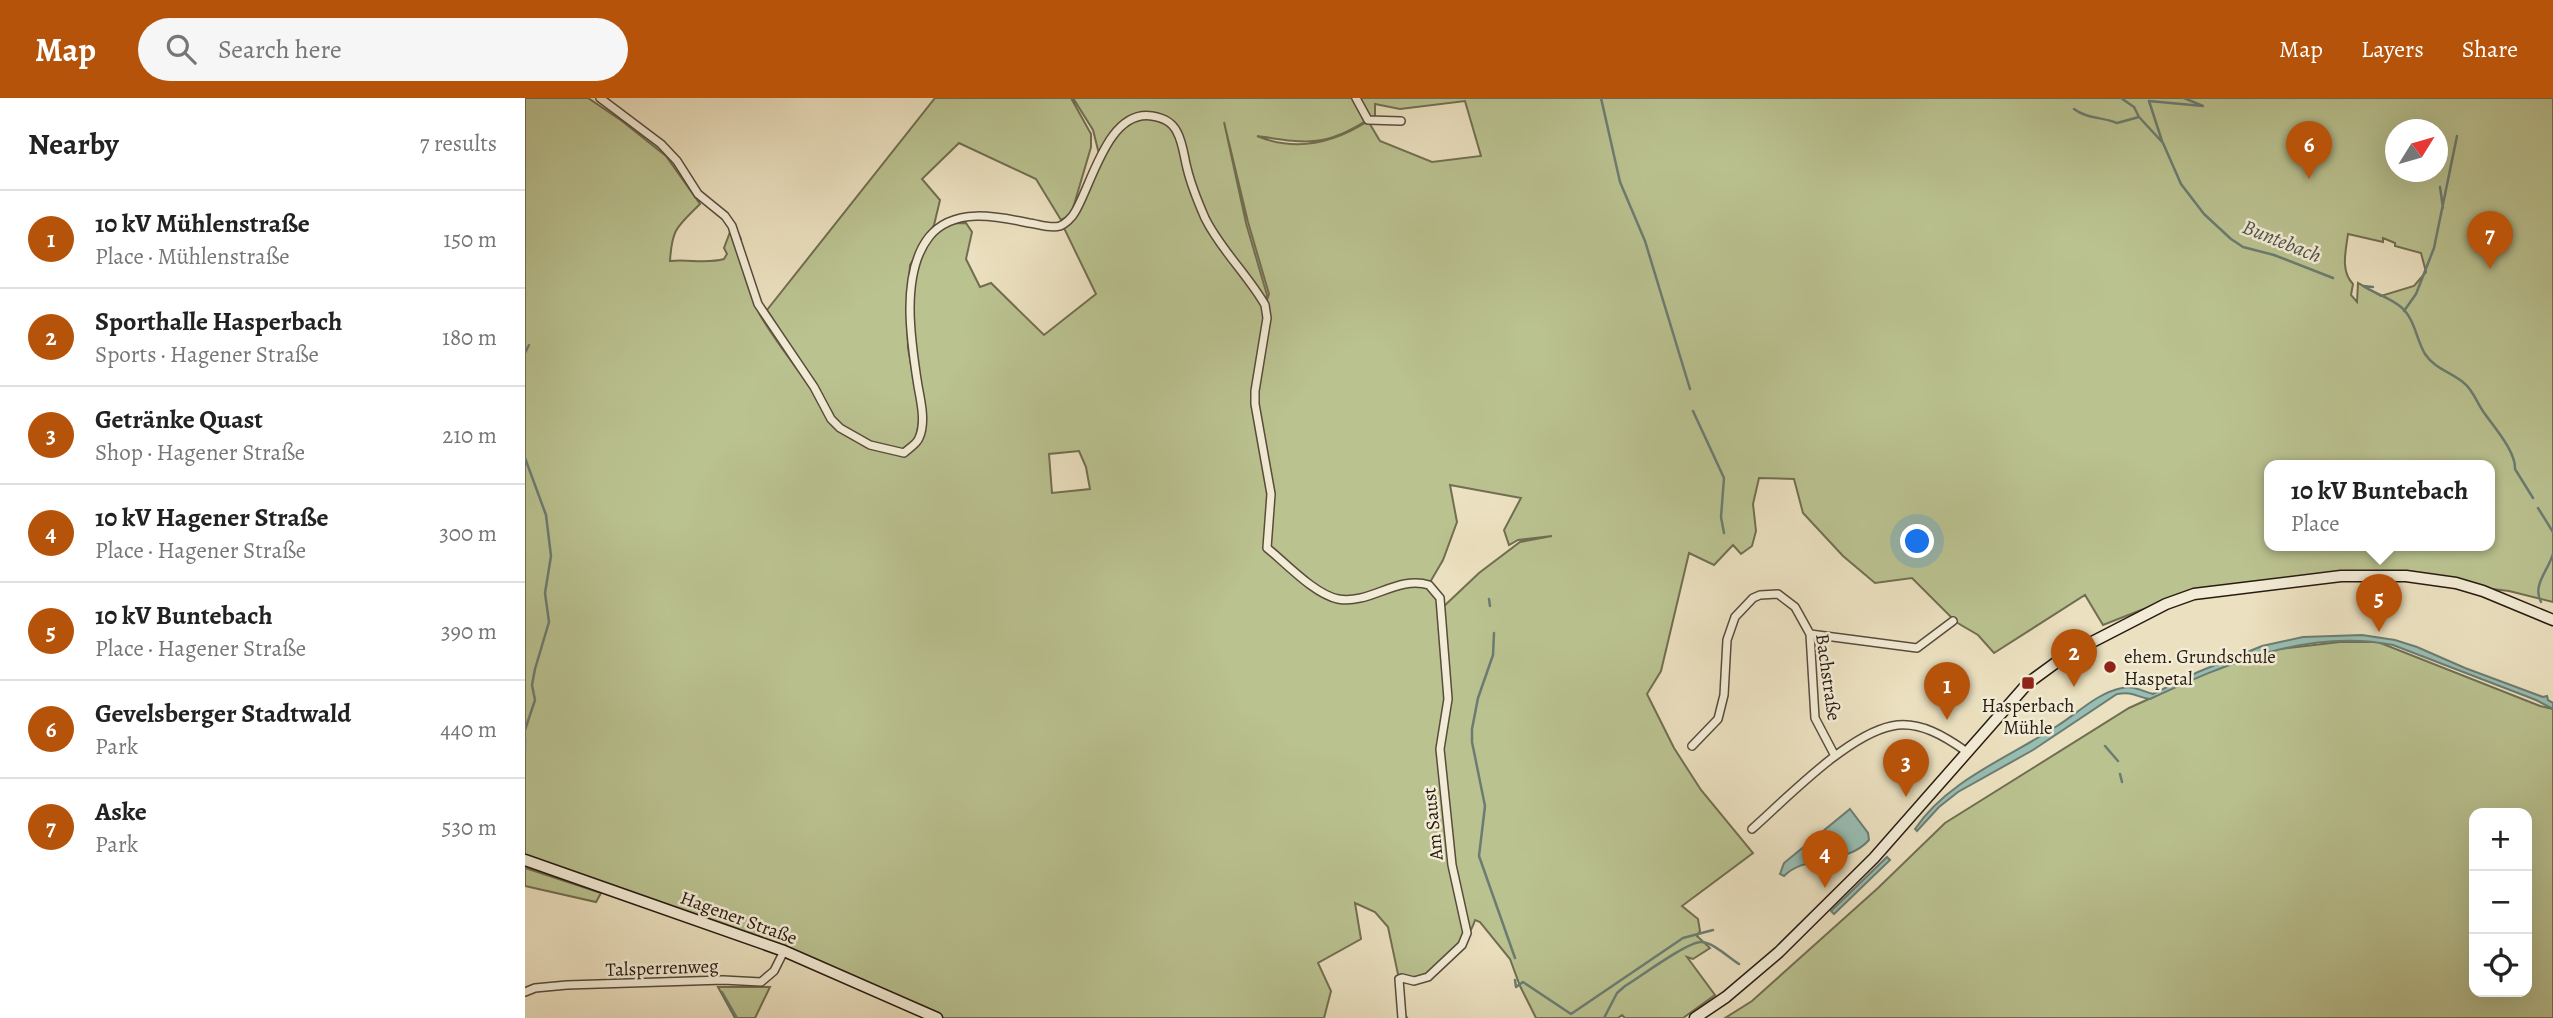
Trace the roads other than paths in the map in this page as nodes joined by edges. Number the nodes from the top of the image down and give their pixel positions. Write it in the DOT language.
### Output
graph roads {
  1 [pos="600,98"];
  2 [pos="1356,98"];
  3 [pos="1401,121"];
  4 [pos="2553,620"];
  5 [pos="1953,621"];
  6 [pos="1810,634"];
  7 [pos="1692,746"];
  8 [pos="1967,752"];
  9 [pos="1835,756"];
  10 [pos="1752,829"];
  11 [pos="525,860"];
  12 [pos="784,951"];
  13 [pos="525,992"];
  14 [pos="937,1018"];
  15 [pos="1402,1018"];
  16 [pos="1695,1018"];
  1 -- 15 [label="street, Am Saust"];
  2 -- 3 [label="street"];
  4 -- 8 [label="main road"];
  5 -- 6 [label="street"];
  6 -- 7 [label="street, Bachstraße"];
  6 -- 9 [label="street, Bachstraße"];
  8 -- 9 [label="street"];
  8 -- 16 [label="main road"];
  9 -- 10 [label="street"];
  11 -- 12 [label="main road, Hagener Straße"];
  12 -- 13 [label="street, Talsperrenweg"];
  12 -- 14 [label="main road, Hagener Straße"];
}
